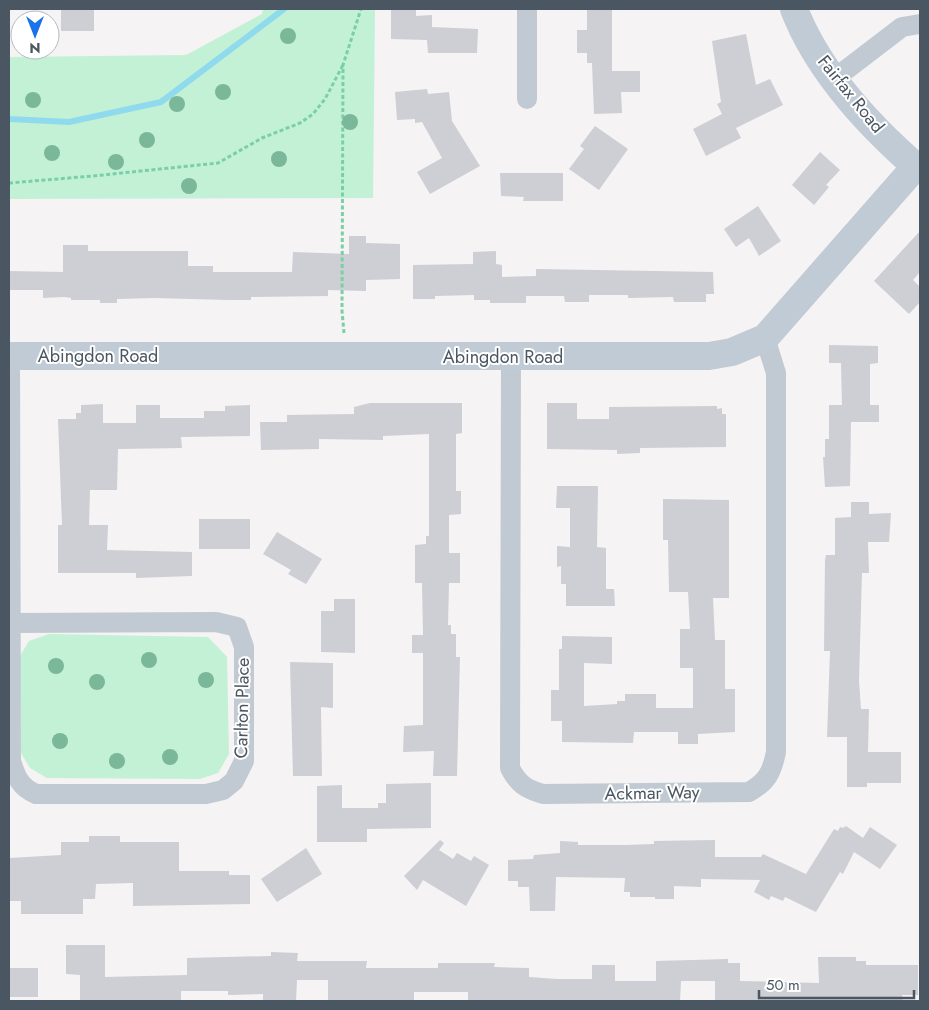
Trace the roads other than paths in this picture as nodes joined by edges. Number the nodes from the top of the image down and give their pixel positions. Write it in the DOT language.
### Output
graph roads {
  1 [pos="527,9"];
  2 [pos="794,9"];
  3 [pos="920,24"];
  4 [pos="834,79"];
  5 [pos="527,99"];
  6 [pos="918,168"];
  7 [pos="765,338"];
  8 [pos="10,356"];
  9 [pos="511,357"];
  10 [pos="11,623"];
  1 -- 5 [label="street"];
  2 -- 4 [label="street, Fairfax Road"];
  3 -- 4 [label="street"];
  4 -- 6 [label="street, Fairfax Road"];
  6 -- 7 [label="street, Abingdon Road"];
  7 -- 9 [label="street, Abingdon Road"];
  7 -- 9 [label="street, Ackmar Way"];
  8 -- 9 [label="street, Abingdon Road"];
  8 -- 10 [label="street, Carlton Place"];
  10 -- 10 [label="street, Carlton Place"];
}
